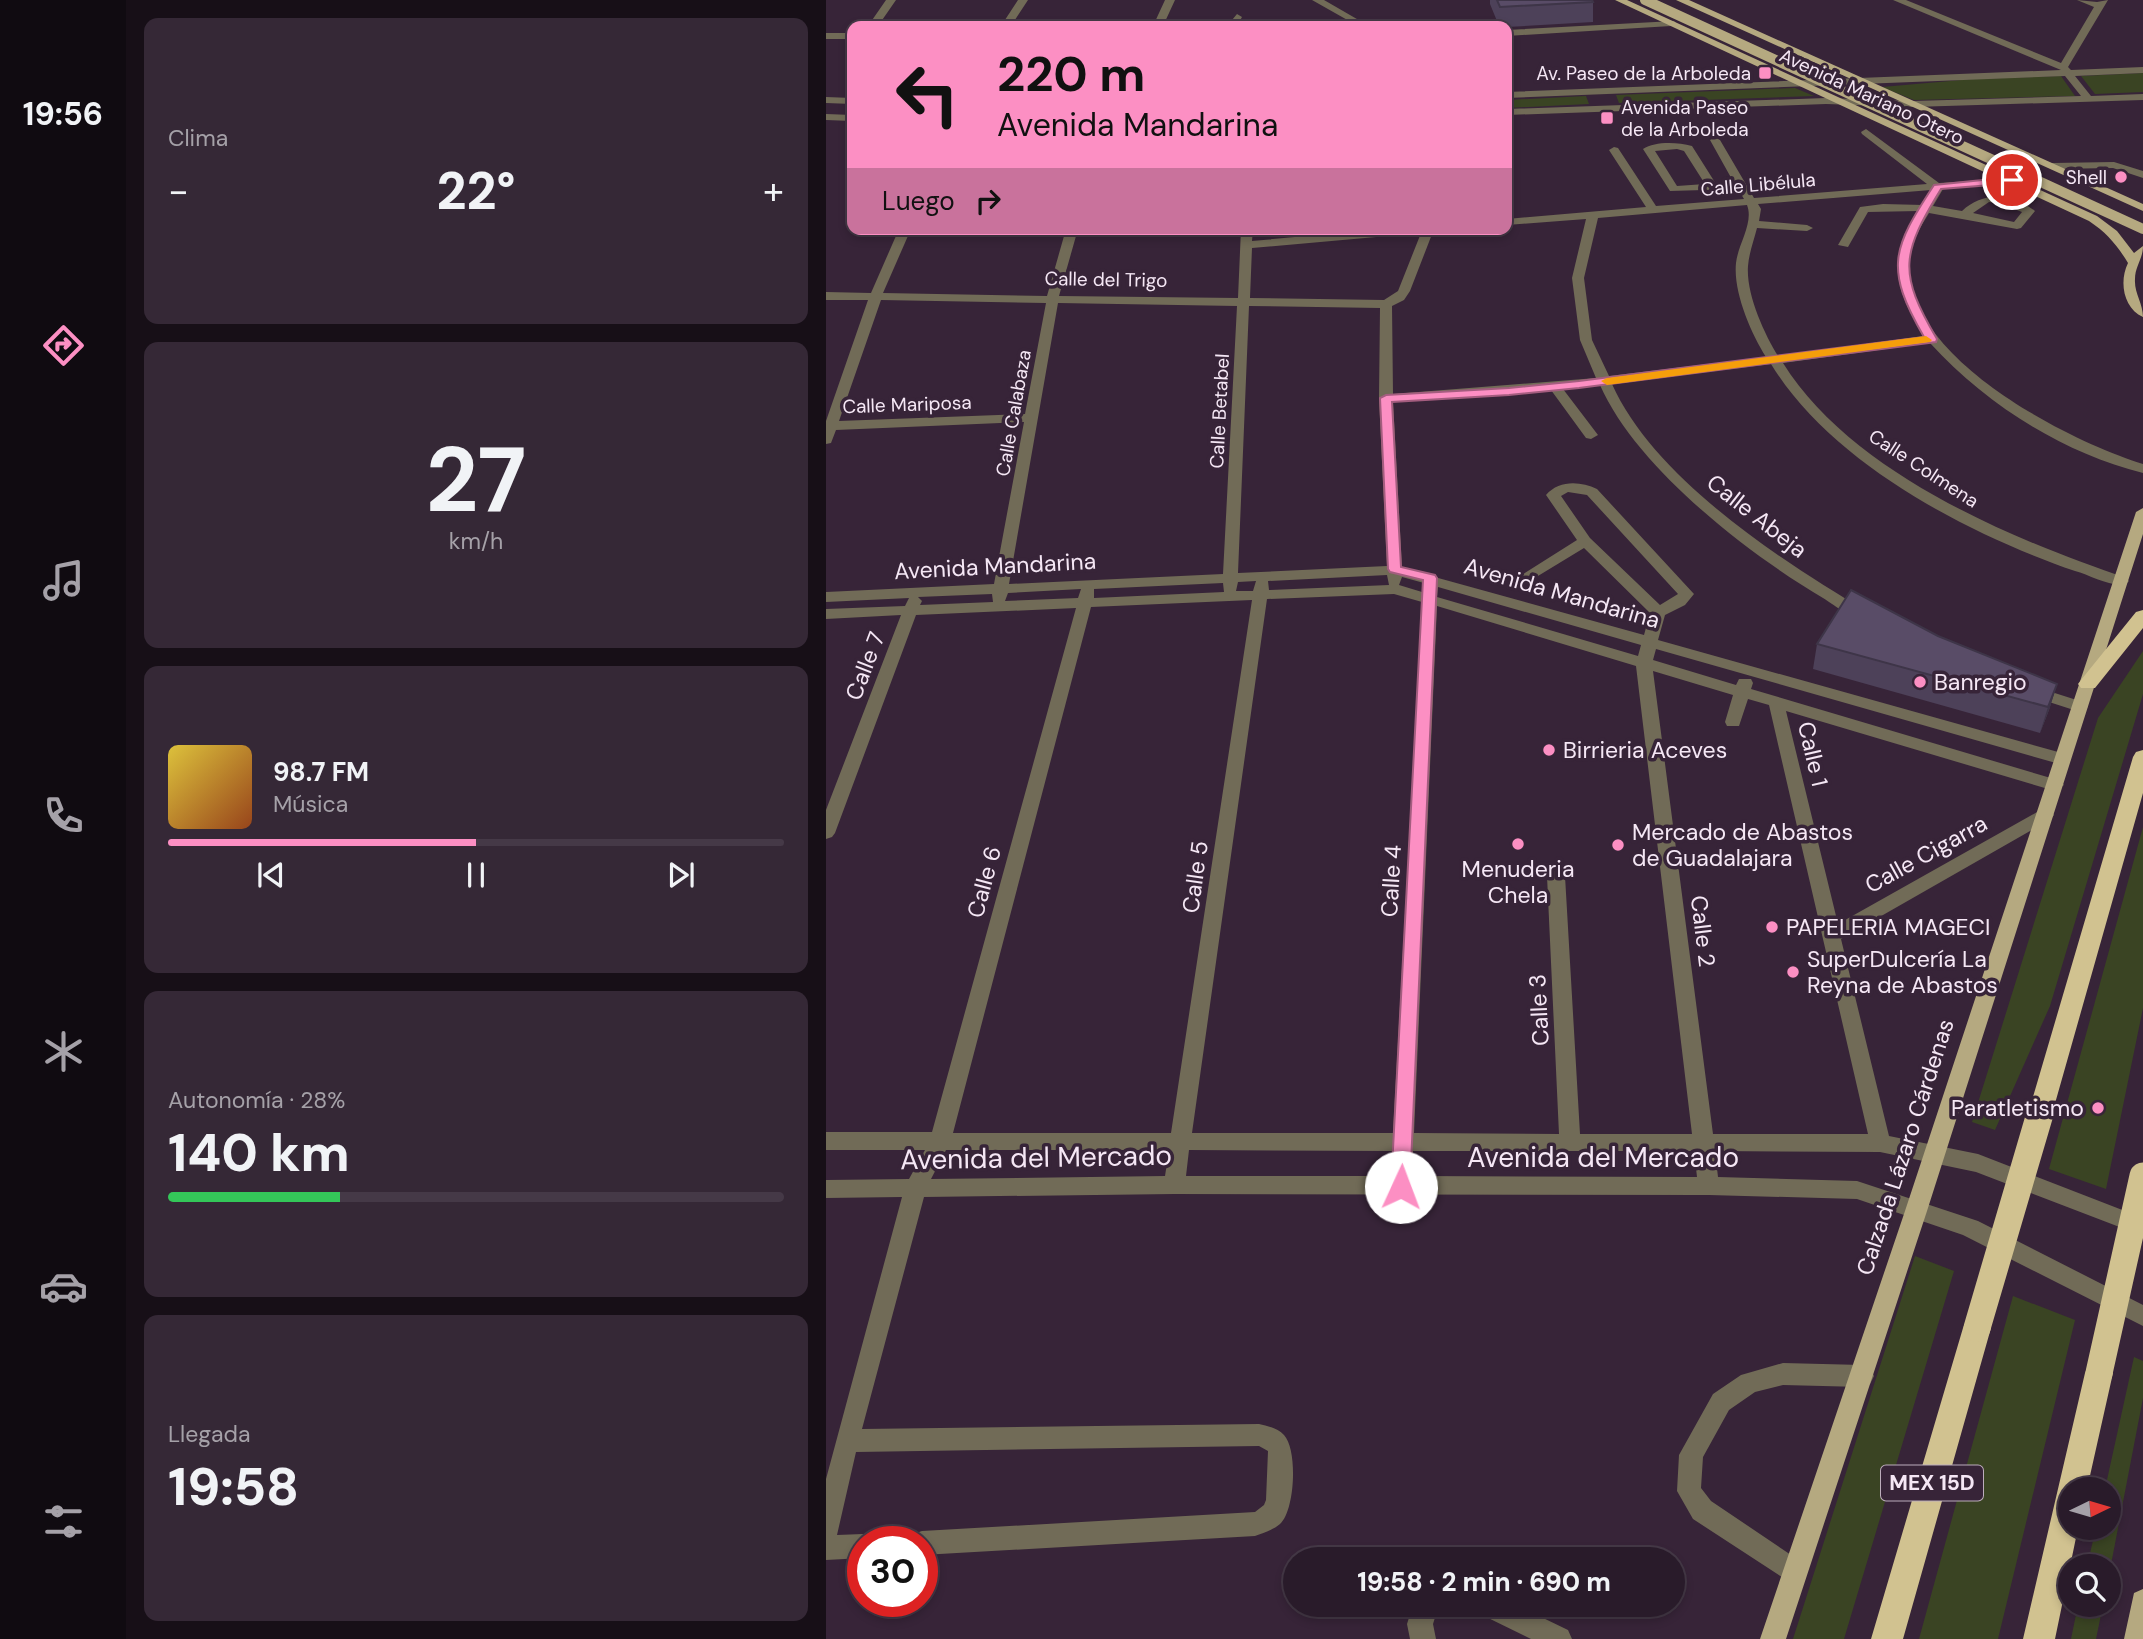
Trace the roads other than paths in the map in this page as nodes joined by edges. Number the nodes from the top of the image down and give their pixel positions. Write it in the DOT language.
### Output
graph roads {
  1 [pos="891,0"];
  2 [pos="1023,0"];
  3 [pos="1170,0"];
  4 [pos="1317,0"];
  5 [pos="1620,0"];
  6 [pos="1645,0"];
  7 [pos="1663,0"];
  8 [pos="1681,0"];
  9 [pos="1898,0"];
  10 [pos="2082,0"];
  11 [pos="2101,3"];
  12 [pos="876,21"];
  13 [pos="1009,21"];
  14 [pos="1160,21"];
  15 [pos="1355,21"];
  16 [pos="1671,23"];
  17 [pos="1512,33"];
  18 [pos="826,36"];
  19 [pos="847,36"];
  20 [pos="2065,70"];
  21 [pos="2143,70"];
  22 [pos="1865,82"];
  23 [pos="1842,83"];
  24 [pos="1804,84"];
  25 [pos="1599,92"];
  26 [pos="1512,95"];
  27 [pos="2143,97"];
  28 [pos="2089,99"];
  29 [pos="826,100"];
  30 [pos="847,101"];
  31 [pos="1840,101"];
  32 [pos="1882,102"];
  33 [pos="1913,104"];
  34 [pos="1603,108"];
  35 [pos="1512,112"];
  36 [pos="826,117"];
  37 [pos="847,118"];
  38 [pos="1866,132"];
  39 [pos="1716,140"];
  40 [pos="1615,150"];
  41 [pos="2052,166"];
  42 [pos="2143,175"];
  43 [pos="2012,180"];
  44 [pos="1742,186"];
  45 [pos="1938,187"];
  46 [pos="1713,188"];
  47 [pos="1752,202"];
  48 [pos="1925,208"];
  49 [pos="1653,210"];
  50 [pos="2143,212"];
  51 [pos="1592,215"];
  52 [pos="1965,215"];
  53 [pos="1512,222"];
  54 [pos="1751,224"];
  55 [pos="1807,228"];
  56 [pos="2143,229"];
  57 [pos="902,235"];
  58 [pos="1070,235"];
  59 [pos="1247,235"];
  60 [pos="1358,235"];
  61 [pos="1423,235"];
  62 [pos="1247,245"];
  63 [pos="1844,245"];
  64 [pos="2143,250"];
  65 [pos="2132,261"];
  66 [pos="826,296"];
  67 [pos="876,296"];
  68 [pos="1053,297"];
  69 [pos="1244,301"];
  70 [pos="1386,304"];
  71 [pos="2142,312"];
  72 [pos="1931,339"];
  73 [pos="1773,360"];
  74 [pos="1603,382"];
  75 [pos="1555,387"];
  76 [pos="1386,398"];
  77 [pos="1031,418"];
  78 [pos="828,426"];
  79 [pos="1591,435"];
  80 [pos="826,440"];
  81 [pos="2143,469"];
  82 [pos="2143,512"];
  83 [pos="1585,541"];
  84 [pos="1395,569"];
  85 [pos="1528,576"];
  86 [pos="1231,578"];
  87 [pos="1430,578"];
  88 [pos="2121,581"];
  89 [pos="1262,585"];
  90 [pos="1002,588"];
  91 [pos="1395,589"];
  92 [pos="917,593"];
  93 [pos="1087,593"];
  94 [pos="1230,595"];
  95 [pos="826,597"];
  96 [pos="1430,597"];
  97 [pos="997,606"];
  98 [pos="910,610"];
  99 [pos="1658,611"];
  100 [pos="826,614"];
  101 [pos="2143,615"];
  102 [pos="1869,619"];
  103 [pos="1650,642"];
  104 [pos="1644,663"];
  105 [pos="1750,670"];
  106 [pos="2014,684"];
  107 [pos="2088,684"];
  108 [pos="1742,692"];
  109 [pos="1776,702"];
  110 [pos="2080,706"];
  111 [pos="1733,722"];
  112 [pos="2143,757"];
  113 [pos="2063,759"];
  114 [pos="2055,785"];
  115 [pos="2045,815"];
  116 [pos="826,833"];
  117 [pos="1556,876"];
  118 [pos="1831,936"];
  119 [pos="826,1141"];
  120 [pos="940,1141"];
  121 [pos="1180,1142"];
  122 [pos="1402,1142"];
  123 [pos="1570,1142"];
  124 [pos="1706,1143"];
  125 [pos="1880,1143"];
  126 [pos="1934,1154"];
  127 [pos="2143,1176"];
  128 [pos="1174,1185"];
  129 [pos="1709,1186"];
  130 [pos="1401,1187"];
  131 [pos="826,1189"];
  132 [pos="915,1189"];
  133 [pos="1916,1211"];
  134 [pos="2143,1227"];
  135 [pos="2143,1316"];
  136 [pos="1862,1376"];
  137 [pos="847,1441"];
  138 [pos="2075,1477"];
  139 [pos="826,1532"];
  140 [pos="2061,1540"];
  141 [pos="938,1542"];
  142 [pos="847,1547"];
  143 [pos="826,1548"];
  144 [pos="1794,1572"];
  145 [pos="2143,1602"];
  146 [pos="1422,1617"];
  147 [pos="1514,1617"];
  148 [pos="1423,1639"];
  149 [pos="1559,1639"];
  150 [pos="1773,1639"];
  151 [pos="1887,1639"];
  152 [pos="2039,1639"];
  153 [pos="2137,1639"];
  1 -- 12 [label="street"];
  2 -- 13 [label="street"];
  3 -- 14 [label="street"];
  4 -- 15 [label="street"];
  5 -- 16 [label="main road, Avenida Mariano Otero"];
  6 -- 56 [label="main road, Avenida Mariano Otero, bridge"];
  7 -- 50 [label="main road, Avenida Mariano Otero"];
  8 -- 22 [label="main road, Avenida Mariano Otero"];
  9 -- 20 [label="street"];
  10 -- 11 [label="street"];
  11 -- 20 [label="street"];
  16 -- 17 [label="street"];
  16 -- 24 [label="main road, Avenida Mariano Otero"];
  18 -- 19 [label="street"];
  20 -- 21 [label="street"];
  20 -- 22 [label="street"];
  20 -- 28 [label="street"];
  22 -- 23 [label="street"];
  22 -- 33 [label="main road, Avenida Mariano Otero"];
  23 -- 24 [label="street"];
  23 -- 32 [label="main road"];
  24 -- 25 [label="street"];
  24 -- 31 [label="main road, Avenida Mariano Otero"];
  25 -- 26 [label="street"];
  25 -- 34 [label="street"];
  27 -- 28 [label="street"];
  28 -- 33 [label="street"];
  29 -- 30 [label="street"];
  31 -- 32 [label="street"];
  31 -- 34 [label="street"];
  31 -- 43 [label="main road, Avenida Mariano Otero"];
  32 -- 33 [label="street"];
  32 -- 50 [label="main road"];
  33 -- 41 [label="main road, Avenida Mariano Otero"];
  34 -- 35 [label="street"];
  36 -- 37 [label="street"];
  38 -- 45 [label="street"];
  39 -- 44 [label="street"];
  40 -- 49 [label="street"];
  41 -- 42 [label="street"];
  41 -- 50 [label="main road, Avenida Mariano Otero"];
  43 -- 45 [label="street, Calle Libélula"];
  43 -- 65 [label="main road, Avenida Mariano Otero"];
  44 -- 46 [label="street"];
  44 -- 47 [label="street"];
  45 -- 47 [label="street, Calle Libélula"];
  45 -- 48 [label="street"];
  46 -- 46 [label="street"];
  47 -- 49 [label="street, Calle Libélula"];
  47 -- 54 [label="street, Calle Colmena"];
  48 -- 52 [label="street"];
  48 -- 63 [label="street"];
  48 -- 72 [label="street"];
  49 -- 51 [label="street, Calle Libélula"];
  51 -- 53 [label="street, Calle Libélula"];
  51 -- 74 [label="street, Calle Abeja"];
  52 -- 52 [label="street"];
  54 -- 55 [label="street"];
  54 -- 73 [label="street, Calle Colmena"];
  57 -- 67 [label="street"];
  58 -- 68 [label="street, Calle Calabaza"];
  59 -- 62 [label="street, Calle Betabel"];
  60 -- 62 [label="street"];
  61 -- 70 [label="street"];
  62 -- 69 [label="street, Calle Betabel"];
  64 -- 65 [label="main road"];
  65 -- 71 [label="main road"];
  66 -- 67 [label="street, Calle del Trigo"];
  67 -- 68 [label="street, Calle del Trigo"];
  67 -- 78 [label="street"];
  68 -- 69 [label="street, Calle del Trigo"];
  68 -- 77 [label="street, Calle Calabaza"];
  69 -- 70 [label="street, Calle del Trigo"];
  69 -- 86 [label="street, Calle Betabel"];
  70 -- 76 [label="street"];
  72 -- 73 [label="street"];
  72 -- 81 [label="street"];
  73 -- 74 [label="street"];
  73 -- 88 [label="street, Calle Colmena"];
  74 -- 75 [label="street"];
  74 -- 102 [label="street, Calle Abeja"];
  75 -- 76 [label="street"];
  75 -- 79 [label="street"];
  76 -- 84 [label="street"];
  77 -- 78 [label="street, Calle Mariposa"];
  77 -- 90 [label="street, Calle Calabaza"];
  78 -- 80 [label="street"];
  82 -- 88 [label="main road, Calzada Lázaro Cárdenas"];
  83 -- 85 [label="street"];
  83 -- 99 [label="street"];
  83 -- 99 [label="street"];
  84 -- 87 [label="street, Avenida Mandarina"];
  84 -- 89 [label="street, Avenida Mandarina"];
  84 -- 91 [label="street"];
  86 -- 89 [label="street, Avenida Mandarina"];
  86 -- 93 [label="street, Avenida Mandarina"];
  86 -- 94 [label="street, Calle Betabel"];
  87 -- 96 [label="street, Calle 4"];
  87 -- 103 [label="street, Avenida Mandarina"];
  88 -- 107 [label="main road, Calzada Lázaro Cárdenas"];
  89 -- 91 [label="street, Avenida Mandarina"];
  89 -- 94 [label="street, Avenida Mandarina"];
  89 -- 121 [label="street, Calle 5"];
  90 -- 92 [label="street, Avenida Mandarina"];
  90 -- 93 [label="street, Avenida Mandarina"];
  90 -- 97 [label="street, Calle Calabaza"];
  91 -- 96 [label="street, Avenida Mandarina"];
  92 -- 95 [label="street, Avenida Mandarina"];
  92 -- 98 [label="street, Calle 7"];
  93 -- 94 [label="street, Avenida Mandarina"];
  93 -- 97 [label="street, Avenida Mandarina"];
  93 -- 120 [label="street, Calle 6"];
  96 -- 104 [label="street, Avenida Mandarina"];
  96 -- 122 [label="street, Calle 4"];
  97 -- 98 [label="street, Avenida Mandarina"];
  98 -- 100 [label="street, Avenida Mandarina"];
  98 -- 116 [label="street, Calle 7"];
  99 -- 103 [label="street, Calle 2"];
  101 -- 107 [label="highway"];
  103 -- 104 [label="street, Calle 2"];
  103 -- 105 [label="street, Avenida Mandarina"];
  104 -- 108 [label="street, Avenida Mandarina"];
  104 -- 124 [label="street, Calle 2"];
  105 -- 108 [label="street"];
  105 -- 113 [label="street, Avenida Mandarina"];
  106 -- 110 [label="street"];
  107 -- 110 [label="main road, Calzada Lázaro Cárdenas"];
  108 -- 109 [label="street, Avenida Mandarina"];
  108 -- 111 [label="street"];
  109 -- 114 [label="street, Avenida Mandarina"];
  109 -- 118 [label="street, Calle 1"];
  110 -- 113 [label="main road, Calzada Lázaro Cárdenas"];
  112 -- 151 [label="highway, MEX 15D, bridge"];
  113 -- 114 [label="main road, Calzada Lázaro Cárdenas"];
  114 -- 115 [label="main road, Calzada Lázaro Cárdenas"];
  115 -- 118 [label="street, Calle Cigarra"];
  115 -- 126 [label="main road, Calzada Lázaro Cárdenas"];
  117 -- 123 [label="street, Calle 3"];
  118 -- 125 [label="street, Calle 1"];
  119 -- 120 [label="street, Avenida del Mercado"];
  120 -- 121 [label="street, Avenida del Mercado"];
  120 -- 132 [label="street, Calle 6"];
  121 -- 122 [label="street, Avenida del Mercado"];
  121 -- 128 [label="street, Calle 5"];
  122 -- 123 [label="street, Avenida del Mercado"];
  122 -- 130 [label="street, Calle 4"];
  123 -- 124 [label="street, Avenida del Mercado"];
  124 -- 125 [label="street, Avenida del Mercado"];
  124 -- 129 [label="street, Calle 2"];
  125 -- 126 [label="street, Avenida del Mercado"];
  126 -- 133 [label="main road, Calzada Lázaro Cárdenas"];
  126 -- 134 [label="street, Avenida del Mercado"];
  127 -- 138 [label="highway, bridge"];
  128 -- 130 [label="street, Avenida del Mercado"];
  128 -- 132 [label="street, Avenida del Mercado"];
  129 -- 130 [label="street, Avenida del Mercado"];
  129 -- 133 [label="street, Avenida del Mercado"];
  131 -- 132 [label="street, Avenida del Mercado"];
  132 -- 137 [label="street, Calle 6"];
  133 -- 135 [label="street, Avenida del Mercado"];
  133 -- 136 [label="main road, Calzada Lázaro Cárdenas"];
  136 -- 144 [label="main road, Calzada Lázaro Cárdenas"];
  136 -- 144 [label="street"];
  137 -- 139 [label="street, Calle 6"];
  137 -- 141 [label="street"];
  140 -- 152 [label="highway"];
  142 -- 143 [label="street"];
  144 -- 150 [label="main road, Calzada Lázaro Cárdenas"];
  145 -- 153 [label="main road"];
  146 -- 148 [label="street"];
  147 -- 149 [label="street"];
}
